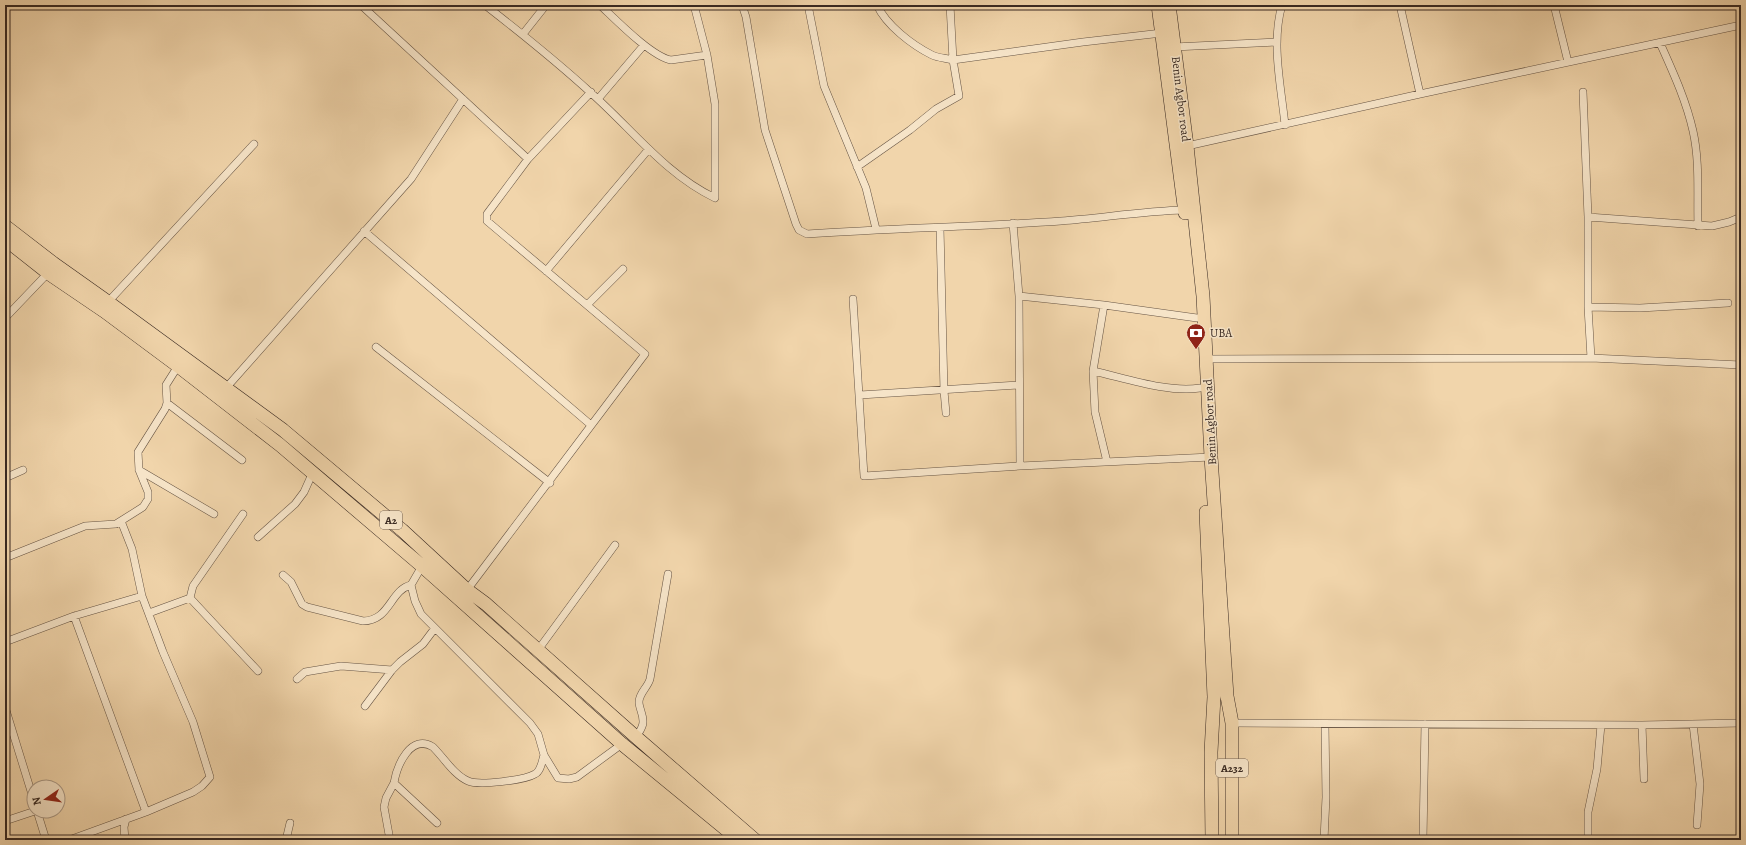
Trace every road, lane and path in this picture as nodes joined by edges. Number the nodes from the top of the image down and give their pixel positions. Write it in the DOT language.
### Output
graph roads {
  1 [pos="361,5"];
  2 [pos="485,5"];
  3 [pos="546,5"];
  4 [pos="600,5"];
  5 [pos="694,5"];
  6 [pos="742,5"];
  7 [pos="808,5"];
  8 [pos="877,5"];
  9 [pos="950,5"];
  10 [pos="1158,5"];
  11 [pos="1169,5"];
  12 [pos="1282,5"];
  13 [pos="1400,5"];
  14 [pos="1554,5"];
  15 [pos="1741,25"];
  16 [pos="1162,33"];
  17 [pos="523,34"];
  18 [pos="1276,42"];
  19 [pos="1660,43"];
  20 [pos="644,45"];
  21 [pos="1174,47"];
  22 [pos="707,55"];
  23 [pos="953,60"];
  24 [pos="1568,62"];
  25 [pos="591,92"];
  26 [pos="1583,92"];
  27 [pos="1420,94"];
  28 [pos="463,98"];
  29 [pos="598,99"];
  30 [pos="1285,125"];
  31 [pos="254,144"];
  32 [pos="1187,146"];
  33 [pos="648,150"];
  34 [pos="528,158"];
  35 [pos="857,166"];
  36 [pos="1184,210"];
  37 [pos="1588,217"];
  38 [pos="1741,217"];
  39 [pos="1013,223"];
  40 [pos="5,226"];
  41 [pos="1698,226"];
  42 [pos="940,228"];
  43 [pos="876,229"];
  44 [pos="364,231"];
  45 [pos="5,239"];
  46 [pos="623,269"];
  47 [pos="546,271"];
  48 [pos="48,273"];
  49 [pos="1019,296"];
  50 [pos="853,299"];
  51 [pos="108,302"];
  52 [pos="1728,303"];
  53 [pos="587,305"];
  54 [pos="1104,305"];
  55 [pos="1588,307"];
  56 [pos="5,318"];
  57 [pos="1197,318"];
  58 [pos="376,347"];
  59 [pos="1206,358"];
  60 [pos="1590,358"];
  61 [pos="1741,365"];
  62 [pos="178,366"];
  63 [pos="1093,371"];
  64 [pos="1018,385"];
  65 [pos="226,388"];
  66 [pos="1200,388"];
  67 [pos="944,391"];
  68 [pos="860,396"];
  69 [pos="167,403"];
  70 [pos="946,413"];
  71 [pos="591,425"];
  72 [pos="1207,458"];
  73 [pos="242,460"];
  74 [pos="1107,462"];
  75 [pos="1020,466"];
  76 [pos="23,470"];
  77 [pos="139,470"];
  78 [pos="313,472"];
  79 [pos="5,478"];
  80 [pos="550,483"];
  81 [pos="214,514"];
  82 [pos="243,514"];
  83 [pos="122,521"];
  84 [pos="258,537"];
  85 [pos="615,545"];
  86 [pos="5,558"];
  87 [pos="422,566"];
  88 [pos="668,574"];
  89 [pos="283,575"];
  90 [pos="411,585"];
  91 [pos="467,590"];
  92 [pos="142,596"];
  93 [pos="190,598"];
  94 [pos="149,613"];
  95 [pos="74,616"];
  96 [pos="434,628"];
  97 [pos="5,642"];
  98 [pos="538,650"];
  99 [pos="392,670"];
  100 [pos="258,672"];
  101 [pos="297,679"];
  102 [pos="1227,696"];
  103 [pos="1214,697"];
  104 [pos="365,706"];
  105 [pos="5,707"];
  106 [pos="1232,723"];
  107 [pos="1325,724"];
  108 [pos="1425,724"];
  109 [pos="1693,724"];
  110 [pos="1741,724"];
  111 [pos="1601,725"];
  112 [pos="1642,725"];
  113 [pos="636,738"];
  114 [pos="622,744"];
  115 [pos="544,755"];
  116 [pos="1644,778"];
  117 [pos="27,779"];
  118 [pos="394,783"];
  119 [pos="146,812"];
  120 [pos="26,814"];
  121 [pos="39,819"];
  122 [pos="126,819"];
  123 [pos="5,821"];
  124 [pos="290,823"];
  125 [pos="437,823"];
  126 [pos="1697,825"];
  127 [pos="46,840"];
  128 [pos="69,840"];
  129 [pos="125,840"];
  130 [pos="286,840"];
  131 [pos="390,840"];
  132 [pos="739,840"];
  133 [pos="755,840"];
  134 [pos="1212,840"];
  135 [pos="1219,840"];
  136 [pos="1226,840"];
  137 [pos="1232,840"];
  138 [pos="1324,840"];
  139 [pos="1422,840"];
  140 [pos="1588,840"];
  1 -- 28 [label="street"];
  2 -- 17 [label="street"];
  3 -- 17 [label="street"];
  4 -- 20 [label="street"];
  5 -- 22 [label="street"];
  6 -- 43 [label="street"];
  7 -- 35 [label="street"];
  8 -- 23 [label="street"];
  9 -- 23 [label="street"];
  10 -- 16 [label="highway, Benin Agbor road"];
  11 -- 21 [label="highway, Benin Agbor road"];
  12 -- 18 [label="street"];
  13 -- 27 [label="street"];
  14 -- 24 [label="street"];
  15 -- 19 [label="street"];
  16 -- 23 [label="street"];
  16 -- 36 [label="highway, Benin Agbor road"];
  17 -- 25 [label="street"];
  18 -- 21 [label="street"];
  18 -- 30 [label="street"];
  19 -- 24 [label="street"];
  19 -- 41 [label="street"];
  20 -- 22 [label="street"];
  20 -- 29 [label="street"];
  21 -- 32 [label="highway, Benin Agbor road"];
  22 -- 33 [label="street"];
  23 -- 35 [label="street"];
  24 -- 27 [label="street"];
  25 -- 29 [label="street"];
  25 -- 34 [label="street"];
  26 -- 37 [label="street"];
  27 -- 30 [label="street"];
  28 -- 34 [label="street"];
  28 -- 44 [label="street"];
  29 -- 33 [label="street"];
  30 -- 32 [label="street"];
  31 -- 51 [label="street"];
  32 -- 59 [label="highway, Benin Agbor road"];
  33 -- 47 [label="street"];
  34 -- 47 [label="street"];
  35 -- 43 [label="street"];
  36 -- 39 [label="street"];
  36 -- 57 [label="highway, Benin Agbor road"];
  37 -- 41 [label="street"];
  37 -- 55 [label="street"];
  38 -- 41 [label="street"];
  39 -- 42 [label="street"];
  39 -- 49 [label="street"];
  40 -- 51 [label="highway, A2"];
  42 -- 43 [label="street"];
  42 -- 67 [label="street"];
  44 -- 65 [label="street"];
  44 -- 71 [label="street"];
  45 -- 48 [label="highway, A2"];
  46 -- 53 [label="street"];
  47 -- 53 [label="street"];
  48 -- 56 [label="street"];
  48 -- 62 [label="highway, A2"];
  49 -- 54 [label="street"];
  49 -- 64 [label="street"];
  50 -- 68 [label="street"];
  51 -- 65 [label="highway, A2"];
  52 -- 55 [label="street"];
  53 -- 71 [label="street"];
  54 -- 57 [label="street"];
  54 -- 63 [label="street"];
  55 -- 60 [label="street"];
  57 -- 66 [label="highway, Benin Agbor road"];
  58 -- 80 [label="street"];
  59 -- 60 [label="street"];
  59 -- 72 [label="highway, Benin Agbor road"];
  60 -- 61 [label="street"];
  62 -- 69 [label="street"];
  62 -- 78 [label="highway, A2"];
  63 -- 66 [label="street"];
  63 -- 74 [label="street"];
  64 -- 67 [label="street"];
  64 -- 75 [label="street"];
  65 -- 91 [label="highway, A2"];
  66 -- 72 [label="highway, Benin Agbor road"];
  67 -- 68 [label="street"];
  67 -- 70 [label="street"];
  68 -- 75 [label="street"];
  69 -- 73 [label="street"];
  69 -- 77 [label="street"];
  71 -- 80 [label="street"];
  72 -- 74 [label="street"];
  72 -- 102 [label="highway, Benin Agbor road"];
  72 -- 103 [label="highway, Benin Agbor road"];
  74 -- 75 [label="street"];
  76 -- 79 [label="street"];
  77 -- 81 [label="street"];
  77 -- 83 [label="street"];
  78 -- 84 [label="street"];
  78 -- 87 [label="highway, A2"];
  80 -- 91 [label="street"];
  82 -- 93 [label="street"];
  83 -- 86 [label="street"];
  83 -- 92 [label="street"];
  85 -- 98 [label="street"];
  87 -- 90 [label="street"];
  87 -- 114 [label="highway, A2"];
  88 -- 113 [label="street"];
  89 -- 90 [label="street"];
  90 -- 96 [label="street"];
  91 -- 98 [label="highway, A2"];
  92 -- 94 [label="street"];
  92 -- 95 [label="street"];
  93 -- 94 [label="street"];
  93 -- 100 [label="street"];
  94 -- 119 [label="street"];
  95 -- 97 [label="street"];
  95 -- 119 [label="street"];
  96 -- 99 [label="street"];
  96 -- 115 [label="street"];
  98 -- 113 [label="highway, A2"];
  99 -- 101 [label="street"];
  99 -- 104 [label="street"];
  102 -- 106 [label="highway, Benin Agbor road / A232"];
  102 -- 136 [label="highway"];
  103 -- 134 [label="highway, Benin Agbor road / A232"];
  103 -- 135 [label="highway"];
  105 -- 117 [label="street"];
  106 -- 107 [label="street"];
  106 -- 137 [label="highway, Benin Agbor road / A232"];
  107 -- 108 [label="street"];
  107 -- 138 [label="street"];
  108 -- 111 [label="street"];
  108 -- 139 [label="street"];
  109 -- 110 [label="street"];
  109 -- 112 [label="street"];
  109 -- 126 [label="street"];
  111 -- 112 [label="street"];
  111 -- 140 [label="street"];
  112 -- 116 [label="street"];
  113 -- 133 [label="highway, A2"];
  114 -- 115 [label="street"];
  114 -- 132 [label="highway, A2"];
  115 -- 118 [label="street"];
  118 -- 125 [label="street"];
  118 -- 131 [label="street"];
  119 -- 122 [label="street"];
  120 -- 123 [label="street"];
  121 -- 127 [label="street"];
  122 -- 128 [label="street"];
  122 -- 129 [label="street"];
  124 -- 130 [label="street"];
}
